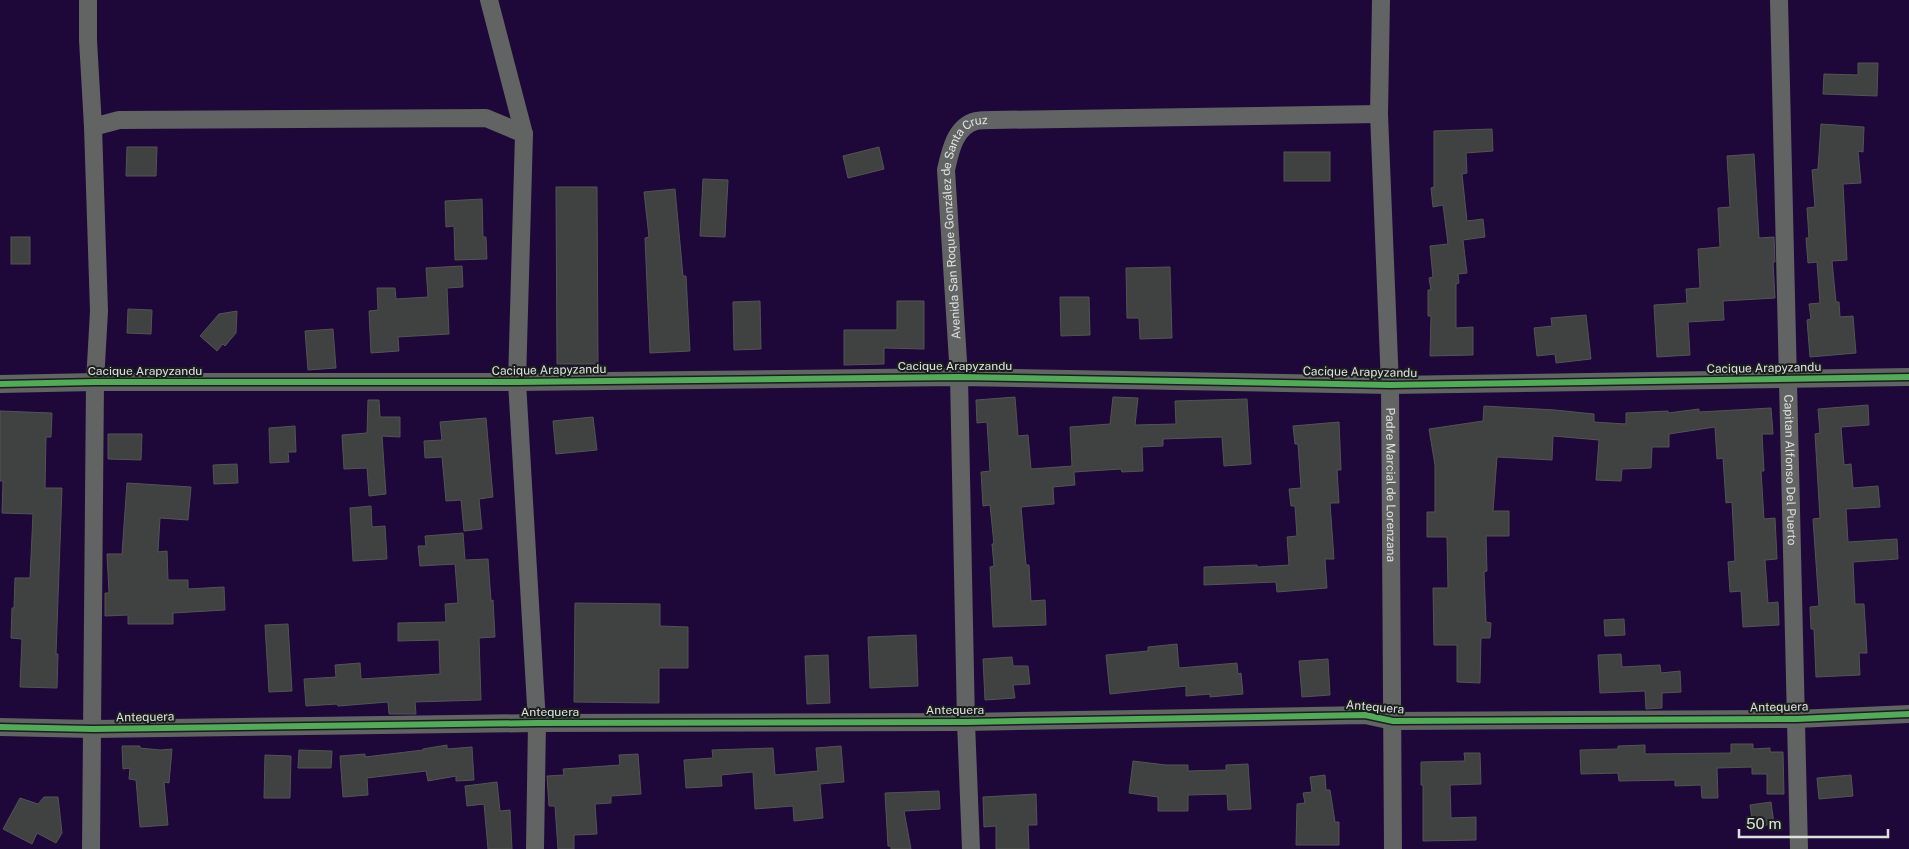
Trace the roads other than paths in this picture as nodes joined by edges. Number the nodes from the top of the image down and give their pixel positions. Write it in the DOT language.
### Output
graph roads {
  1 [pos="88,0"];
  2 [pos="489,0"];
  3 [pos="1380,0"];
  4 [pos="1779,0"];
  5 [pos="1379,114"];
  6 [pos="93,127"];
  7 [pos="524,134"];
  8 [pos="959,377"];
  9 [pos="1909,377"];
  10 [pos="1788,379"];
  11 [pos="94,382"];
  12 [pos="517,382"];
  13 [pos="0,384"];
  14 [pos="1390,385"];
  15 [pos="1909,714"];
  16 [pos="1796,719"];
  17 [pos="1393,721"];
  18 [pos="966,722"];
  19 [pos="537,723"];
  20 [pos="0,727"];
  21 [pos="93,729"];
  22 [pos="91,849"];
  23 [pos="535,849"];
  24 [pos="971,849"];
  25 [pos="1393,849"];
  26 [pos="1799,849"];
  1 -- 6 [label="street"];
  2 -- 7 [label="street"];
  3 -- 5 [label="street, Padre Marcial de Lorenzana"];
  4 -- 10 [label="street, Capitan Alfonso Del Puerto"];
  5 -- 8 [label="street, Avenida San Roque González de Santa Cruz"];
  5 -- 14 [label="street, Padre Marcial de Lorenzana"];
  6 -- 7 [label="street"];
  6 -- 11 [label="street"];
  7 -- 12 [label="street"];
  8 -- 12 [label="street, Cacique Arapyzandu"];
  8 -- 14 [label="street, Cacique Arapyzandu"];
  8 -- 18 [label="street, Avenida San Roque González de Santa Cruz"];
  9 -- 10 [label="street, Cacique Arapyzandu"];
  10 -- 14 [label="street, Cacique Arapyzandu"];
  10 -- 16 [label="street, Capitan Alfonso Del Puerto"];
  11 -- 12 [label="street, Cacique Arapyzandu"];
  11 -- 13 [label="street, Cacique Arapyzandu"];
  11 -- 21 [label="street"];
  12 -- 19 [label="street"];
  14 -- 17 [label="street, Padre Marcial de Lorenzana"];
  15 -- 16 [label="street, Antequera"];
  16 -- 17 [label="street, Antequera"];
  16 -- 26 [label="street, Capitan Alfonso Del Puerto"];
  17 -- 18 [label="street, Antequera"];
  17 -- 25 [label="street, Padre Marcial de Lorenzana"];
  18 -- 19 [label="street, Antequera"];
  18 -- 24 [label="street, Avenida San Roque González de Santa Cruz"];
  19 -- 21 [label="street, Antequera"];
  19 -- 23 [label="street"];
  20 -- 21 [label="street, Antequera"];
  21 -- 22 [label="street"];
}
